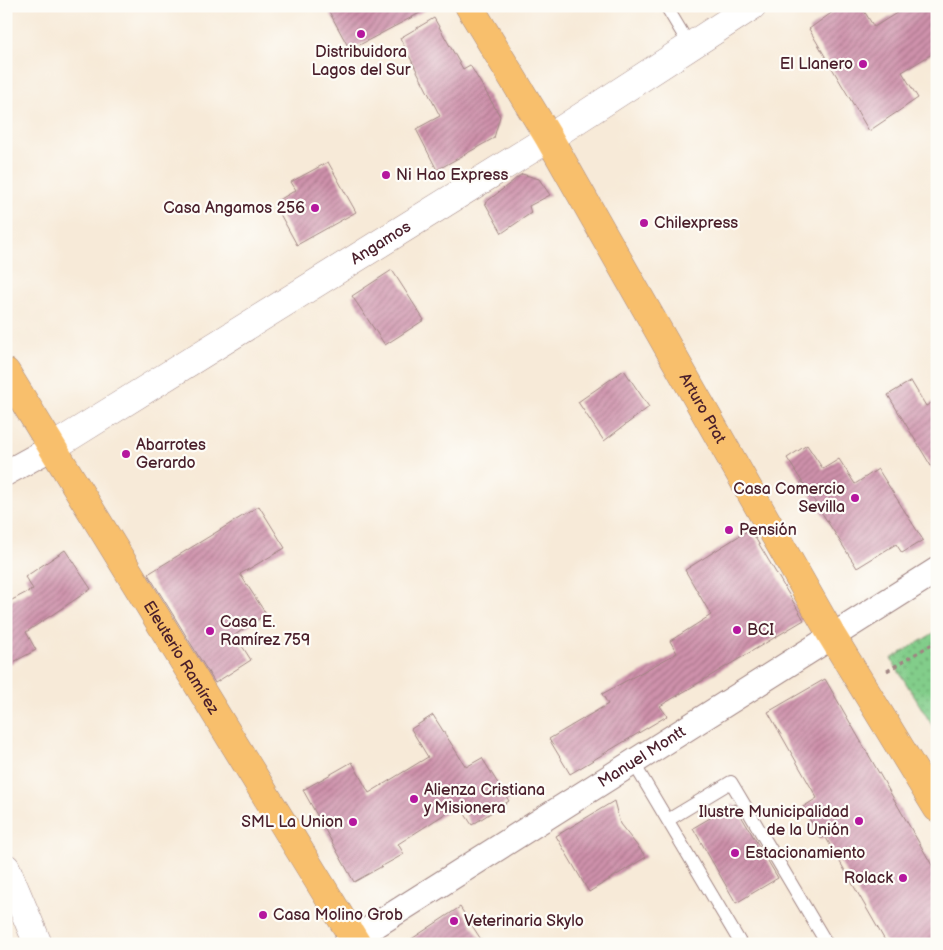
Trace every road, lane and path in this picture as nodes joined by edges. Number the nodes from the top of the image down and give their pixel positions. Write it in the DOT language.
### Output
graph roads {
  1 [pos="469,6"];
  2 [pos="666,6"];
  3 [pos="752,6"];
  4 [pos="690,46"];
  5 [pos="549,138"];
  6 [pos="6,372"];
  7 [pos="53,447"];
  8 [pos="6,474"];
  9 [pos="937,570"];
  10 [pos="832,636"];
  11 [pos="937,641"];
  12 [pos="886,671"];
  13 [pos="633,762"];
  14 [pos="937,808"];
  15 [pos="668,820"];
  16 [pos="6,868"];
  17 [pos="353,942"];
  18 [pos="38,944"];
  19 [pos="741,944"];
  20 [pos="827,944"];
  1 -- 5 [label="main road, Arturo Prat"];
  2 -- 4 [label="lane"];
  3 -- 4 [label="street, Angamos"];
  4 -- 5 [label="street, Angamos"];
  5 -- 7 [label="street, Angamos"];
  5 -- 10 [label="main road, Arturo Prat"];
  6 -- 7 [label="main road, Eleuterio Ramírez"];
  7 -- 8 [label="street, Angamos"];
  7 -- 17 [label="main road, Eleuterio Ramírez"];
  9 -- 10 [label="street, Manuel Montt"];
  10 -- 13 [label="street, Manuel Montt"];
  10 -- 14 [label="main road, Arturo Prat"];
  11 -- 12 [label="path"];
  13 -- 15 [label="lane"];
  13 -- 17 [label="street, Manuel Montt"];
  15 -- 19 [label="lane"];
  15 -- 20 [label="lane"];
  16 -- 18 [label="street"];
}
